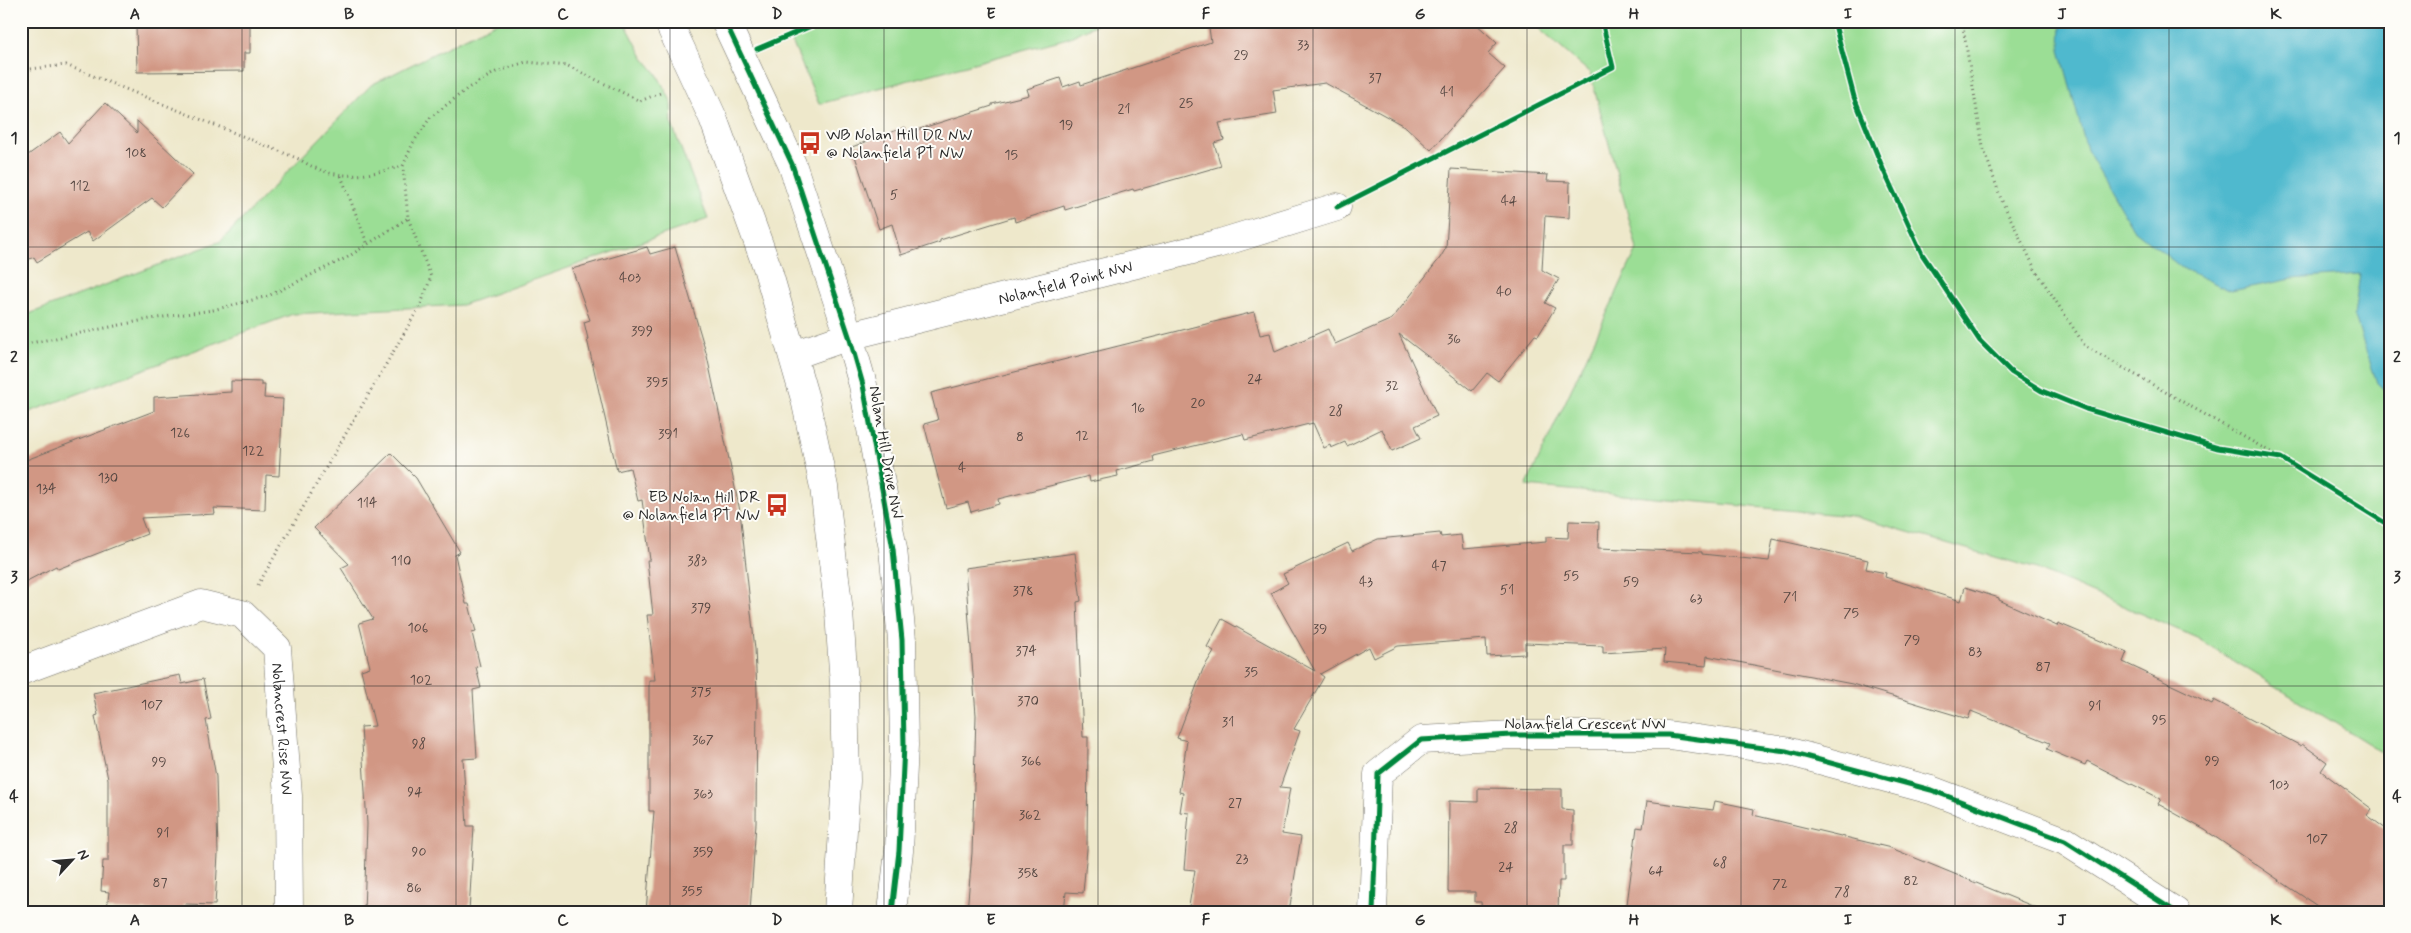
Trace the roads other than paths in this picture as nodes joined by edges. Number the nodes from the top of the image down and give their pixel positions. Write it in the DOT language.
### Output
graph roads {
  1 [pos="668,21"];
  2 [pos="726,21"];
  3 [pos="1337,207"];
  4 [pos="849,336"];
  5 [pos="794,355"];
  6 [pos="21,671"];
  7 [pos="289,912"];
  8 [pos="838,912"];
  9 [pos="892,912"];
  10 [pos="1373,912"];
  11 [pos="2176,912"];
  1 -- 5 [label="street"];
  2 -- 4 [label="street, Nolan Hill Drive NW"];
  3 -- 4 [label="street, Nolanfield Point NW"];
  4 -- 5 [label="street, Nolanfield Point NW"];
  4 -- 9 [label="street, Nolan Hill Drive NW"];
  5 -- 8 [label="street"];
  6 -- 7 [label="street, Nolancrest Rise NW"];
  10 -- 11 [label="street, Nolanfield Crescent NW"];
}
